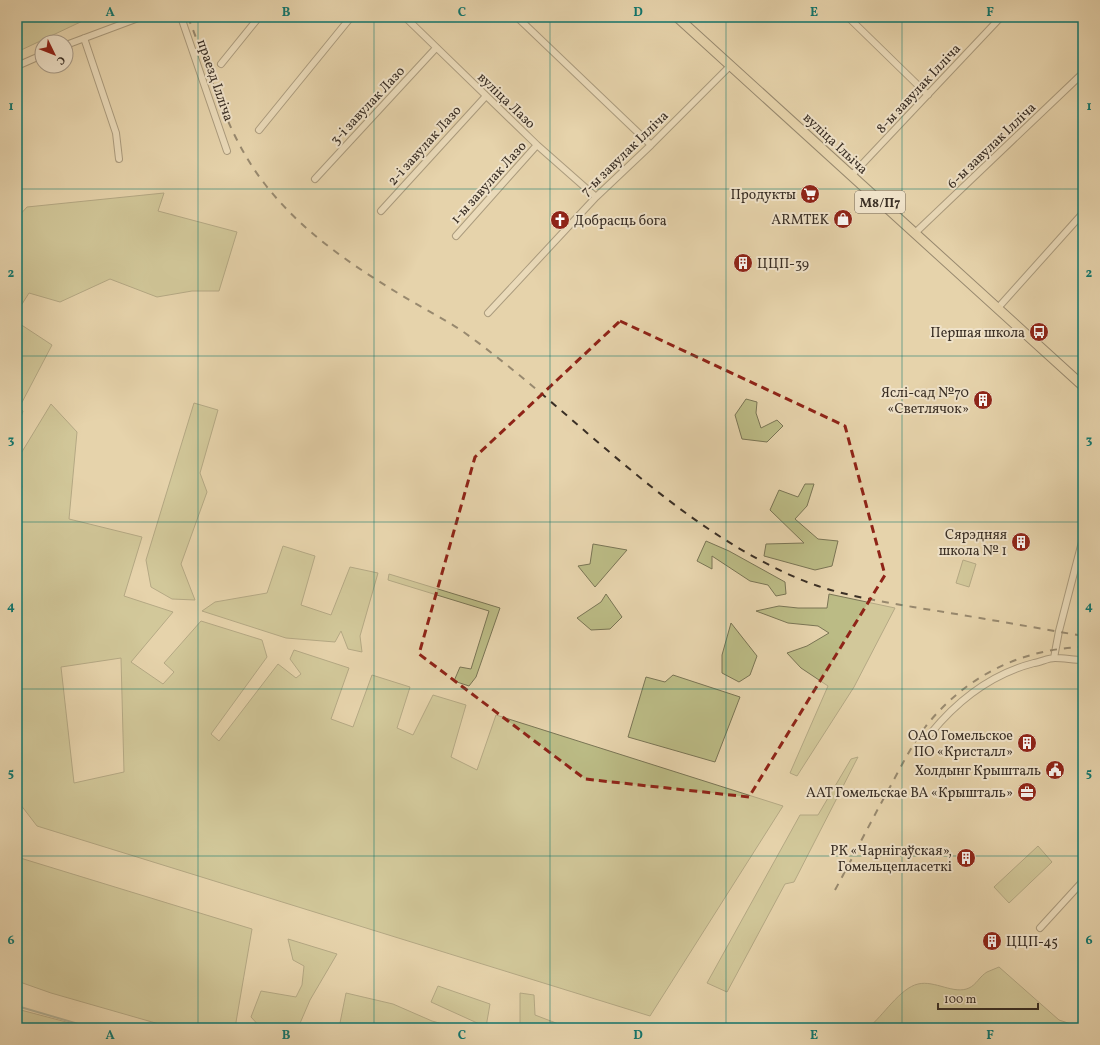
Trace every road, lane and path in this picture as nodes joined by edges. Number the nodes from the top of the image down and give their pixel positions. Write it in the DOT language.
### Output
graph roads {
  1 [pos="141,17"];
  2 [pos="181,17"];
  3 [pos="259,17"];
  4 [pos="351,17"];
  5 [pos="405,17"];
  6 [pos="517,17"];
  7 [pos="678,17"];
  8 [pos="848,17"];
  9 [pos="1001,17"];
  10 [pos="84,38"];
  11 [pos="74,42"];
  12 [pos="436,48"];
  13 [pos="34,59"];
  14 [pos="222,64"];
  15 [pos="731,65"];
  16 [pos="17,66"];
  17 [pos="1083,73"];
  18 [pos="928,95"];
  19 [pos="486,96"];
  20 [pos="260,130"];
  21 [pos="537,145"];
  22 [pos="652,145"];
  23 [pos="227,151"];
  24 [pos="119,159"];
  25 [pos="851,176"];
  26 [pos="315,179"];
  27 [pos="596,197"];
  28 [pos="381,211"];
  29 [pos="1083,213"];
  30 [pos="915,233"];
  31 [pos="456,236"];
  32 [pos="997,309"];
  33 [pos="488,313"];
  34 [pos="1083,386"];
  35 [pos="1083,538"];
  36 [pos="1080,557"];
  37 [pos="1054,658"];
  38 [pos="1083,660"];
  39 [pos="930,733"];
  40 [pos="1083,882"];
  41 [pos="1040,928"];
  1 -- 10 [label="street"];
  2 -- 23 [label="street, праезд Ілліча"];
  3 -- 14 [label="street"];
  4 -- 20 [label="street"];
  5 -- 12 [label="street, вуліца Лазо"];
  6 -- 22 [label="street"];
  7 -- 15 [label="main road, вуліца Ільіча / М8/П7"];
  8 -- 18 [label="street"];
  9 -- 18 [label="street, 8-ы завулак Ілліча"];
  10 -- 11 [label="street"];
  10 -- 24 [label="street"];
  12 -- 19 [label="street, вуліца Лазо"];
  12 -- 26 [label="street, 3-і завулак Лазо"];
  13 -- 16 [label="street"];
  15 -- 22 [label="street, 7-ы завулак Ілліча"];
  15 -- 25 [label="main road, вуліца Ільіча / М8/П7"];
  17 -- 30 [label="street, 6-ы завулак Ілліча"];
  18 -- 25 [label="street, 8-ы завулак Ілліча"];
  19 -- 21 [label="street, вуліца Лазо"];
  19 -- 28 [label="street, 2-і завулак Лазо"];
  21 -- 27 [label="street, вуліца Лазо"];
  21 -- 31 [label="street, 1-ы завулак Лазо"];
  22 -- 27 [label="street, 7-ы завулак Ілліча"];
  25 -- 30 [label="main road, вуліца Ільіча / М8/П7"];
  27 -- 33 [label="street, 7-ы завулак Ілліча"];
  29 -- 32 [label="street"];
  30 -- 32 [label="main road, вуліца Ільіча / М8/П7"];
  32 -- 34 [label="main road, вуліца Ільіча / М8/П7"];
  35 -- 36 [label="street"];
  36 -- 37 [label="street"];
  37 -- 38 [label="street"];
  37 -- 39 [label="street"];
  40 -- 41 [label="street"];
}
